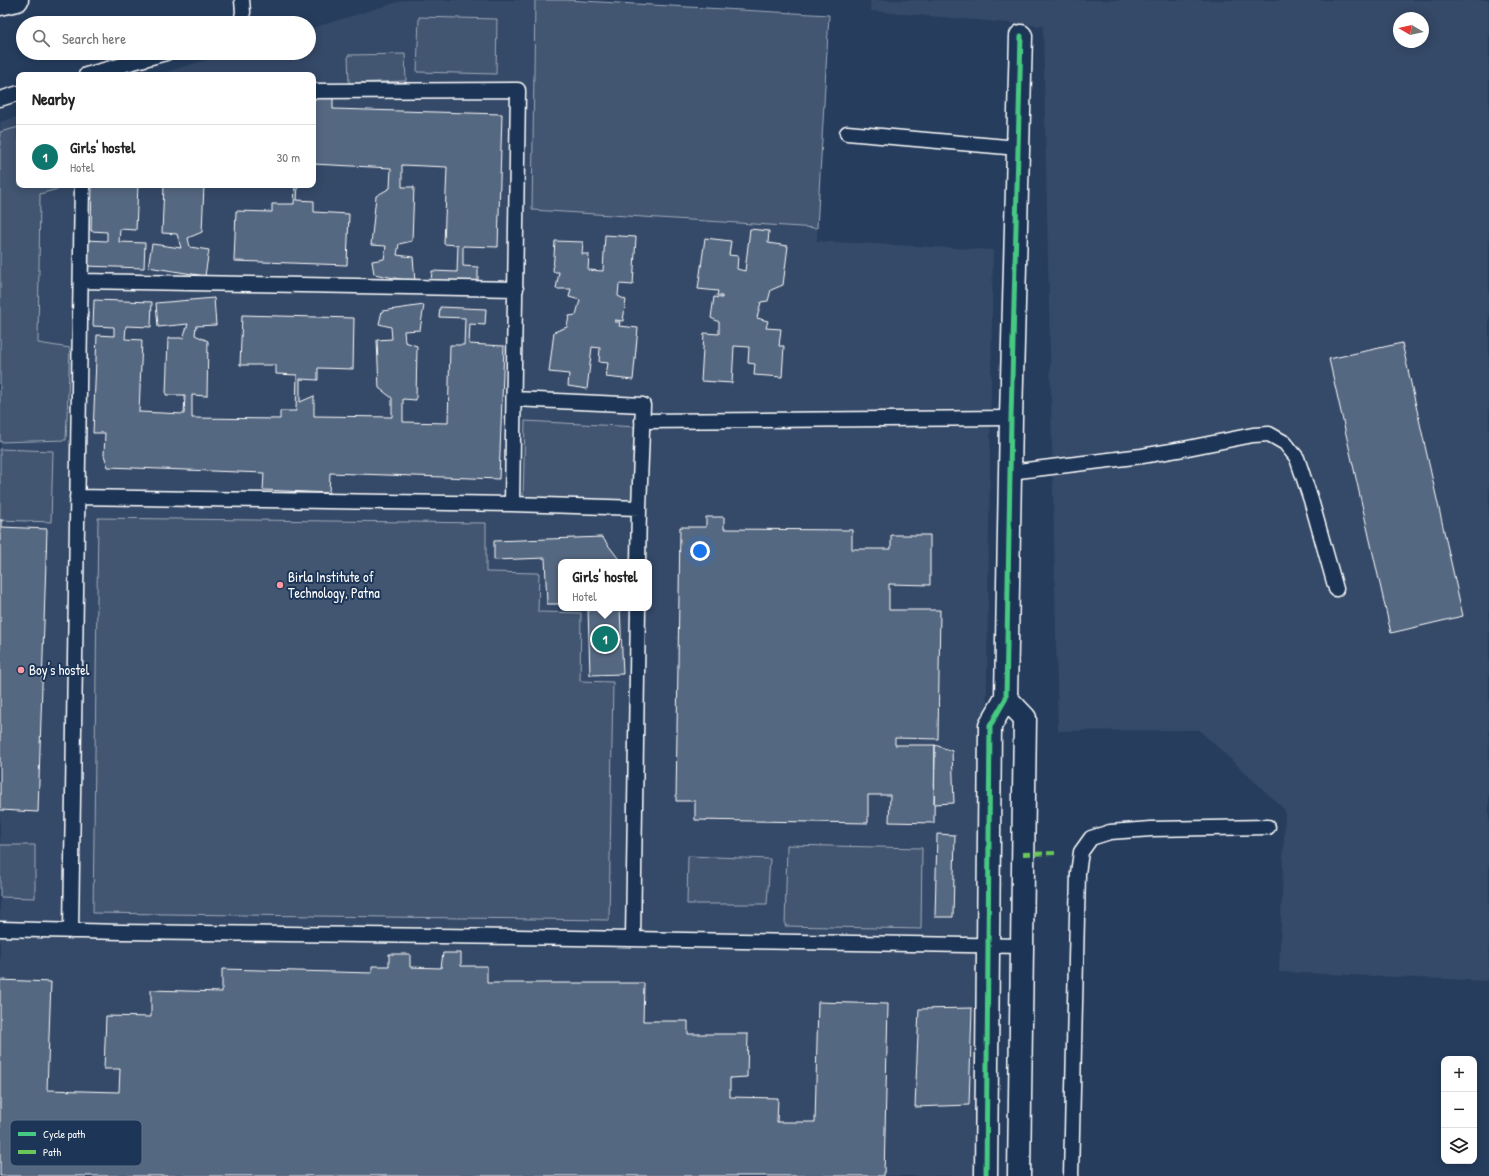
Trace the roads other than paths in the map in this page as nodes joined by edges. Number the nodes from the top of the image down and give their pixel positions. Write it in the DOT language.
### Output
graph roads {
  1 [pos="16,0"];
  2 [pos="242,0"];
  3 [pos="0,4"];
  4 [pos="242,16"];
  5 [pos="1021,36"];
  6 [pos="141,60"];
  7 [pos="97,72"];
  8 [pos="316,91"];
  9 [pos="16,94"];
  10 [pos="0,98"];
  11 [pos="847,133"];
  12 [pos="1018,148"];
  13 [pos="82,188"];
  14 [pos="81,281"];
  15 [pos="516,289"];
  16 [pos="514,399"];
  17 [pos="1011,418"];
  18 [pos="642,421"];
  19 [pos="1010,472"];
  20 [pos="77,497"];
  21 [pos="512,504"];
  22 [pos="639,508"];
  23 [pos="638,559"];
  24 [pos="1336,589"];
  25 [pos="638,611"];
  26 [pos="1006,698"];
  27 [pos="1268,827"];
  28 [pos="0,928"];
  29 [pos="71,931"];
  30 [pos="633,939"];
  31 [pos="988,946"];
  32 [pos="1022,946"];
  33 [pos="986,1176"];
  34 [pos="1019,1176"];
  35 [pos="1071,1176"];
  1 -- 3 [label="street"];
  2 -- 4 [label="lane"];
  5 -- 12 [label="street"];
  6 -- 7 [label="lane"];
  8 -- 15 [label="lane"];
  9 -- 10 [label="lane"];
  11 -- 12 [label="lane"];
  12 -- 17 [label="street"];
  13 -- 14 [label="lane"];
  14 -- 15 [label="lane"];
  14 -- 20 [label="lane"];
  15 -- 16 [label="lane"];
  16 -- 18 [label="lane"];
  16 -- 21 [label="lane"];
  17 -- 18 [label="lane"];
  17 -- 19 [label="street"];
  18 -- 22 [label="lane"];
  19 -- 24 [label="lane"];
  19 -- 26 [label="street"];
  20 -- 21 [label="lane"];
  20 -- 29 [label="lane"];
  21 -- 22 [label="lane"];
  22 -- 23 [label="lane"];
  25 -- 30 [label="lane"];
  26 -- 31 [label="street"];
  26 -- 32 [label="street"];
  27 -- 35 [label="lane"];
  28 -- 29 [label="lane"];
  29 -- 30 [label="lane"];
  30 -- 31 [label="lane"];
  31 -- 32 [label="lane"];
  31 -- 33 [label="street"];
  32 -- 34 [label="street"];
}
